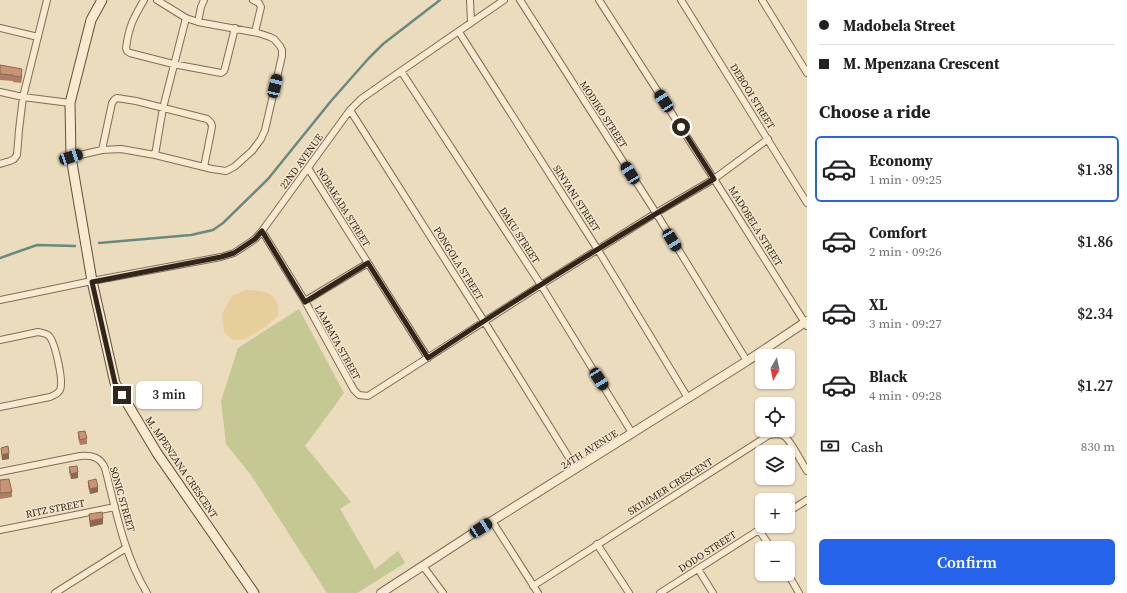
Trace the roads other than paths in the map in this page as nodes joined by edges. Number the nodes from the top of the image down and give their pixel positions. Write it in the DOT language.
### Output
graph roads {
  1 [pos="46,0"];
  2 [pos="102,0"];
  3 [pos="144,0"];
  4 [pos="157,0"];
  5 [pos="204,0"];
  6 [pos="253,0"];
  7 [pos="470,0"];
  8 [pos="503,0"];
  9 [pos="520,0"];
  10 [pos="600,0"];
  11 [pos="681,0"];
  12 [pos="762,0"];
  13 [pos="186,18"];
  14 [pos="198,22"];
  15 [pos="471,23"];
  16 [pos="0,28"];
  17 [pos="235,28"];
  18 [pos="255,32"];
  19 [pos="459,32"];
  20 [pos="38,37"];
  21 [pos="173,64"];
  22 [pos="401,71"];
  23 [pos="807,73"];
  24 [pos="0,92"];
  25 [pos="23,97"];
  26 [pos="70,103"];
  27 [pos="163,108"];
  28 [pos="350,110"];
  29 [pos="768,139"];
  30 [pos="102,150"];
  31 [pos="155,155"];
  32 [pos="71,157"];
  33 [pos="0,164"];
  34 [pos="204,167"];
  35 [pos="308,168"];
  36 [pos="714,179"];
  37 [pos="807,203"];
  38 [pos="656,213"];
  39 [pos="262,231"];
  40 [pos="598,250"];
  41 [pos="368,263"];
  42 [pos="92,282"];
  43 [pos="541,285"];
  44 [pos="0,300"];
  45 [pos="305,302"];
  46 [pos="484,321"];
  47 [pos="806,323"];
  48 [pos="0,340"];
  49 [pos="428,358"];
  50 [pos="747,361"];
  51 [pos="688,398"];
  52 [pos="0,407"];
  53 [pos="632,433"];
  54 [pos="576,469"];
  55 [pos="807,471"];
  56 [pos="0,472"];
  57 [pos="807,500"];
  58 [pos="115,507"];
  59 [pos="795,508"];
  60 [pos="492,521"];
  61 [pos="0,530"];
  62 [pos="755,533"];
  63 [pos="597,544"];
  64 [pos="126,548"];
  65 [pos="423,566"];
  66 [pos="698,569"];
  67 [pos="792,581"];
  68 [pos="533,586"];
  69 [pos="54,593"];
  70 [pos="147,593"];
  71 [pos="254,593"];
  72 [pos="381,593"];
  73 [pos="442,593"];
  74 [pos="538,593"];
  75 [pos="629,593"];
  76 [pos="660,593"];
  77 [pos="713,593"];
  78 [pos="799,593"];
  1 -- 20 [label="street"];
  2 -- 26 [label="main road, M. MPENZANA CRESCENT"];
  3 -- 21 [label="street"];
  4 -- 13 [label="street"];
  5 -- 14 [label="street"];
  6 -- 18 [label="street"];
  7 -- 15 [label="street"];
  8 -- 15 [label="street, 22ND AVENUE"];
  9 -- 38 [label="street, MODIKO STREET"];
  10 -- 36 [label="street, MADOBELA STREET"];
  11 -- 29 [label="street, DEBOOI STREET"];
  12 -- 23 [label="street"];
  13 -- 14 [label="street"];
  13 -- 21 [label="street"];
  14 -- 17 [label="street"];
  15 -- 19 [label="street, 22ND AVENUE"];
  16 -- 20 [label="street"];
  17 -- 18 [label="street"];
  17 -- 21 [label="street"];
  18 -- 34 [label="street"];
  19 -- 22 [label="street, 22ND AVENUE"];
  19 -- 40 [label="street, SINYANI STREET"];
  20 -- 25 [label="street"];
  21 -- 27 [label="street"];
  22 -- 28 [label="street, 22ND AVENUE"];
  22 -- 43 [label="street, DAKU STREET"];
  24 -- 25 [label="street"];
  25 -- 26 [label="street"];
  25 -- 33 [label="street"];
  26 -- 32 [label="main road, M. MPENZANA CRESCENT"];
  27 -- 30 [label="street"];
  27 -- 31 [label="street"];
  27 -- 34 [label="street"];
  28 -- 35 [label="street, 22ND AVENUE"];
  28 -- 46 [label="street, PONGOLA STREET"];
  29 -- 36 [label="street, LAMBATA STREET"];
  29 -- 37 [label="street, DEBOOI STREET"];
  30 -- 31 [label="street"];
  30 -- 32 [label="street"];
  31 -- 34 [label="street"];
  32 -- 42 [label="main road, M. MPENZANA CRESCENT"];
  35 -- 39 [label="street, 22ND AVENUE"];
  35 -- 41 [label="street, NOBAKADA STREET"];
  36 -- 38 [label="street, LAMBATA STREET"];
  36 -- 47 [label="street, MADOBELA STREET"];
  38 -- 40 [label="street, LAMBATA STREET"];
  38 -- 50 [label="street, MODIKO STREET"];
  39 -- 42 [label="street, 22ND AVENUE"];
  39 -- 45 [label="street, LAMBATA STREET"];
  40 -- 43 [label="street, LAMBATA STREET"];
  40 -- 51 [label="street, SINYANI STREET"];
  41 -- 45 [label="street"];
  41 -- 49 [label="street, NOBAKADA STREET"];
  42 -- 44 [label="street, 22ND AVENUE"];
  42 -- 71 [label="main road, M. MPENZANA CRESCENT"];
  43 -- 46 [label="street, LAMBATA STREET"];
  43 -- 53 [label="street, DAKU STREET"];
  45 -- 49 [label="street, LAMBATA STREET"];
  46 -- 49 [label="street, LAMBATA STREET"];
  46 -- 54 [label="street, PONGOLA STREET"];
  47 -- 50 [label="street, 24TH AVENUE"];
  48 -- 52 [label="street"];
  50 -- 51 [label="street, 24TH AVENUE"];
  51 -- 53 [label="street, 24TH AVENUE"];
  53 -- 54 [label="street, 24TH AVENUE"];
  54 -- 60 [label="street, 24TH AVENUE"];
  55 -- 63 [label="street, SKIMMER CRESCENT"];
  56 -- 58 [label="street, SONIC STREET"];
  57 -- 59 [label="street"];
  58 -- 61 [label="street, RITZ STREET"];
  58 -- 64 [label="street, SONIC STREET"];
  60 -- 65 [label="street, 24TH AVENUE"];
  60 -- 68 [label="street"];
  62 -- 66 [label="street, DODO STREET"];
  63 -- 68 [label="street, SKIMMER CRESCENT"];
  63 -- 75 [label="street"];
  64 -- 69 [label="street"];
  64 -- 70 [label="street, SONIC STREET"];
  65 -- 72 [label="street, 24TH AVENUE"];
  65 -- 73 [label="street"];
  66 -- 76 [label="street, DODO STREET"];
  66 -- 77 [label="street"];
  67 -- 78 [label="street"];
  68 -- 74 [label="street"];
}
